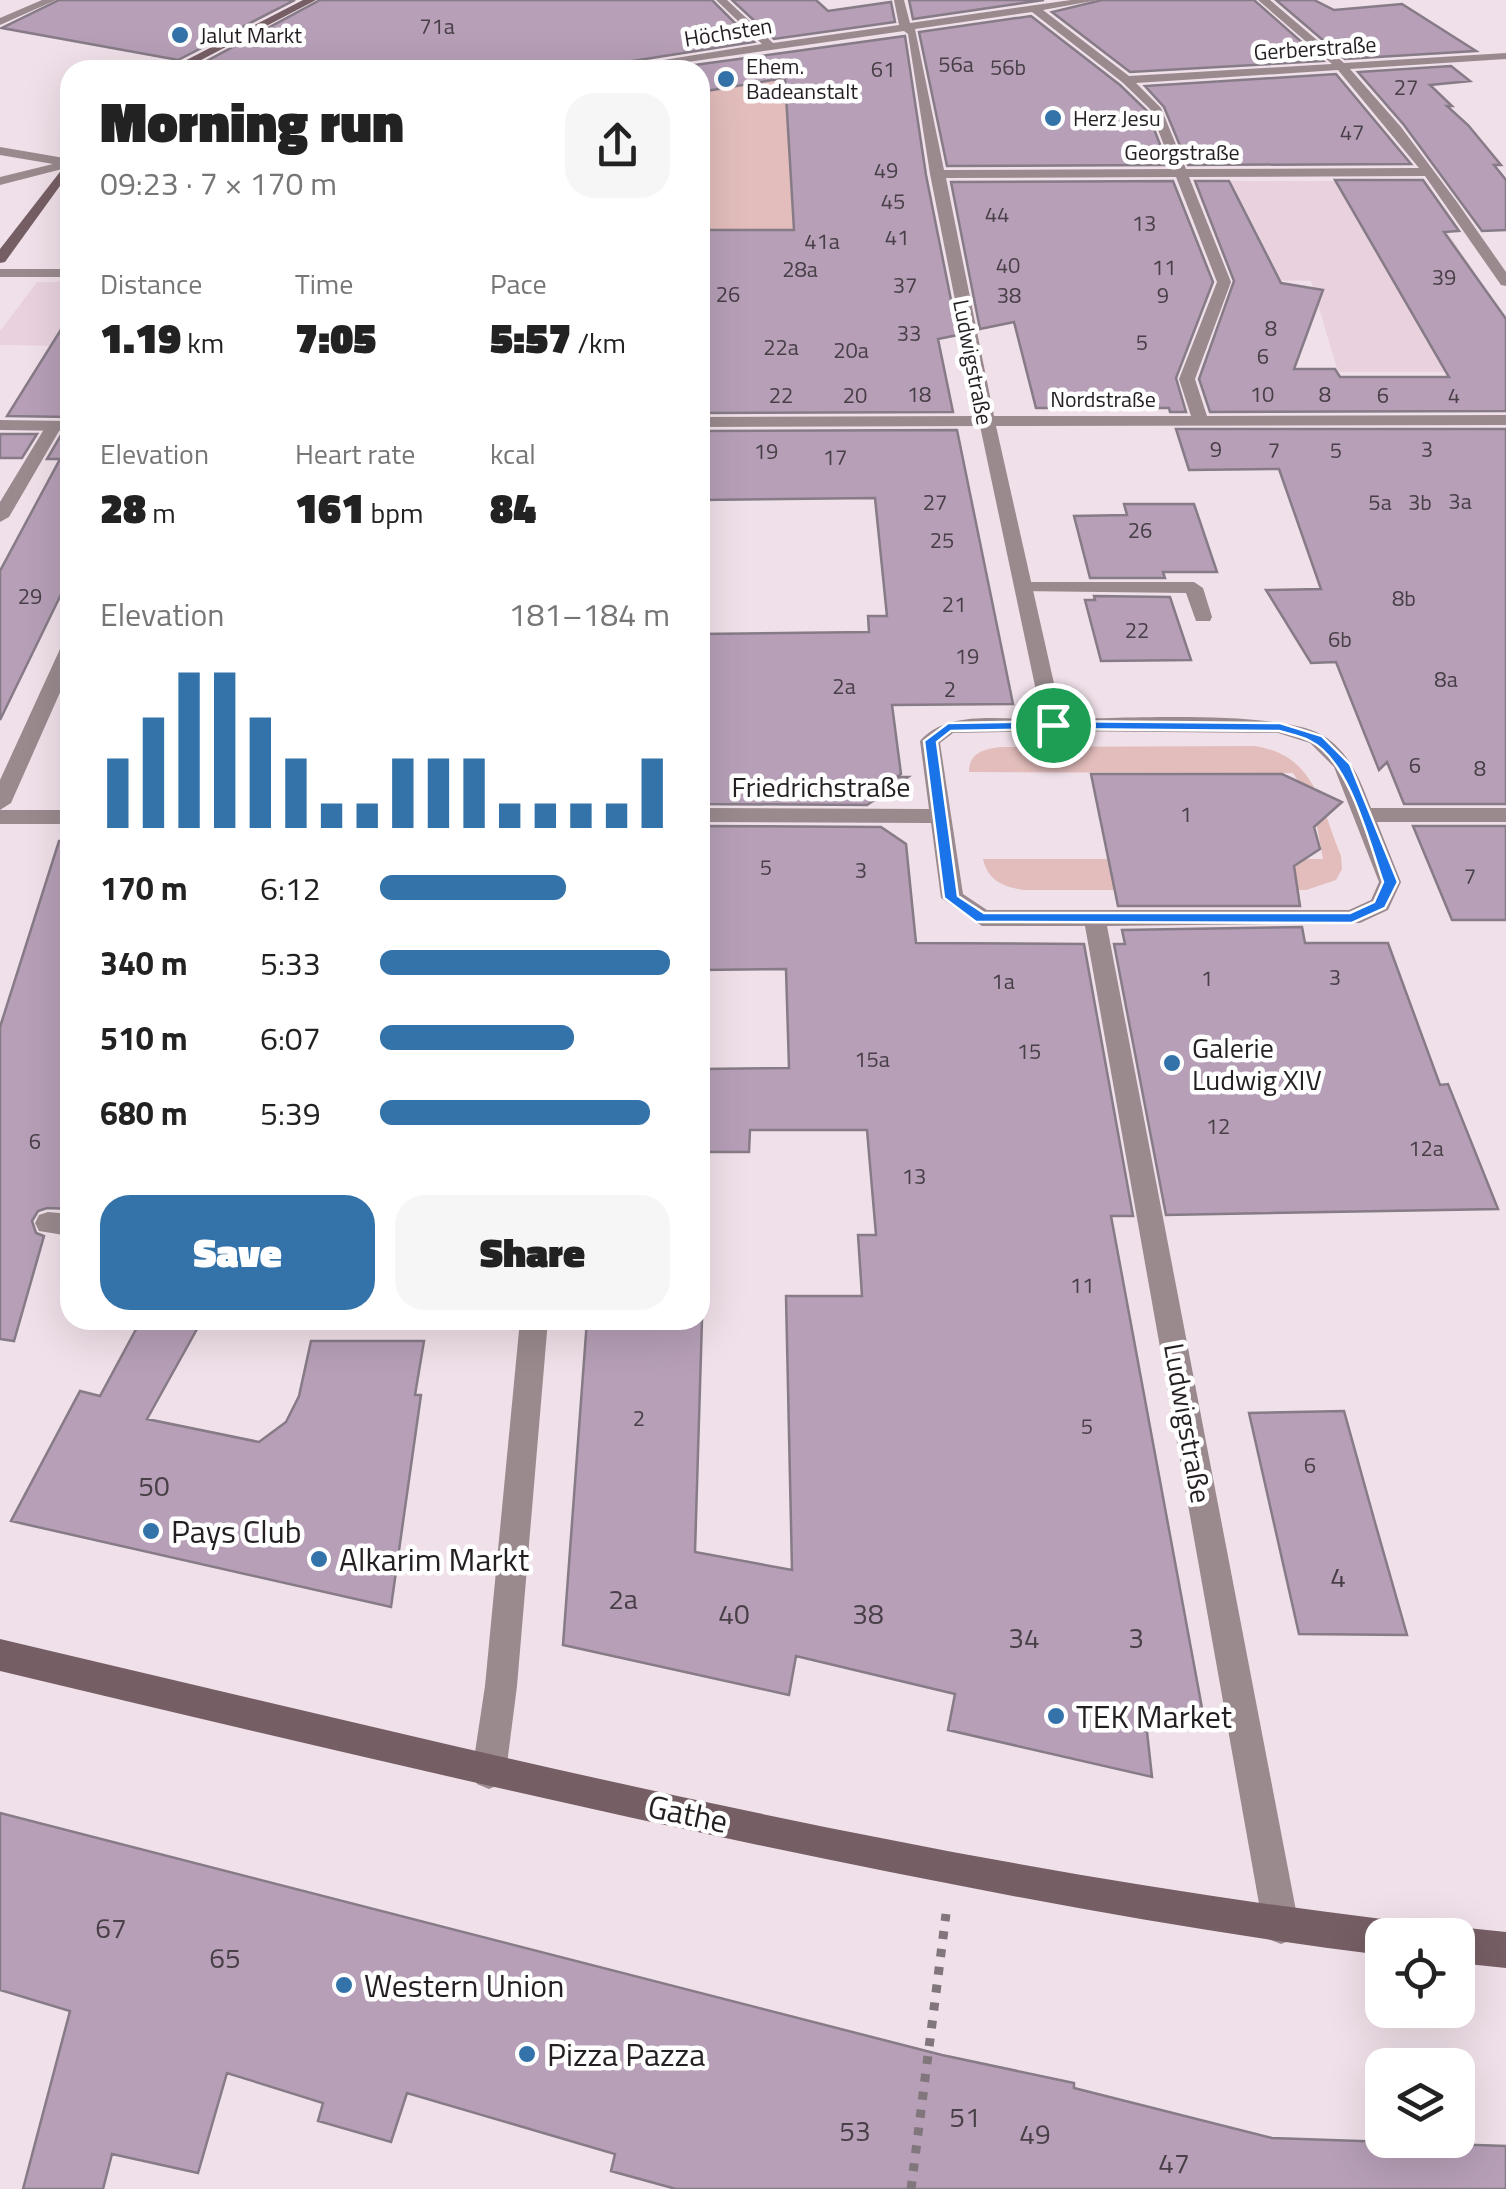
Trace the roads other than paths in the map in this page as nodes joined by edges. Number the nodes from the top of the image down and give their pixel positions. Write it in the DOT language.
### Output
graph roads {
  1 [pos="52,0"];
  2 [pos="310,0"];
  3 [pos="721,0"];
  4 [pos="899,0"];
  5 [pos="1093,0"];
  6 [pos="1263,0"];
  7 [pos="1035,8"];
  8 [pos="3,18"];
  9 [pos="905,26"];
  10 [pos="770,46"];
  11 [pos="1506,56"];
  12 [pos="193,60"];
  13 [pos="676,60"];
  14 [pos="1340,67"];
  15 [pos="1126,80"];
  16 [pos="0,151"];
  17 [pos="60,161"];
  18 [pos="60,165"];
  19 [pos="1178,172"];
  20 [pos="1428,172"];
  21 [pos="936,174"];
  22 [pos="60,177"];
  23 [pos="0,180"];
  24 [pos="0,259"];
  25 [pos="0,273"];
  26 [pos="60,273"];
  27 [pos="1506,282"];
  28 [pos="1506,420"];
  29 [pos="1200,421"];
  30 [pos="710,422"];
  31 [pos="984,422"];
  32 [pos="0,426"];
  33 [pos="60,426"];
  34 [pos="60,429"];
  35 [pos="0,517"];
  36 [pos="1021,587"];
  37 [pos="1203,617"];
  38 [pos="60,671"];
  39 [pos="1053,725"];
  40 [pos="0,804"];
  41 [pos="1506,814"];
  42 [pos="710,816"];
  43 [pos="941,816"];
  44 [pos="1366,816"];
  45 [pos="0,817"];
  46 [pos="60,817"];
  47 [pos="1095,920"];
  48 [pos="533,1330"];
  49 [pos="0,1655"];
  50 [pos="489,1772"];
  51 [pos="1280,1926"];
  52 [pos="1365,1935"];
  53 [pos="1475,1947"];
  54 [pos="1506,1950"];
  1 -- 8 [label="street"];
  2 -- 12 [label="main road"];
  3 -- 10 [label="street"];
  4 -- 9 [label="street, Ludwigstraße"];
  5 -- 7 [label="street, Höchsten"];
  6 -- 14 [label="street"];
  7 -- 9 [label="street, Höchsten"];
  7 -- 15 [label="street"];
  9 -- 10 [label="street, Höchsten"];
  9 -- 21 [label="street, Ludwigstraße"];
  10 -- 13 [label="street, Höchsten"];
  11 -- 14 [label="street, Gerberstraße"];
  14 -- 15 [label="street, Gerberstraße"];
  14 -- 20 [label="street"];
  15 -- 19 [label="street"];
  16 -- 17 [label="street"];
  18 -- 23 [label="street"];
  19 -- 20 [label="street, Georgstraße"];
  19 -- 21 [label="street, Georgstraße"];
  19 -- 29 [label="street"];
  20 -- 27 [label="street"];
  21 -- 31 [label="street, Ludwigstraße"];
  22 -- 24 [label="main road"];
  25 -- 26 [label="street"];
  28 -- 29 [label="street, Nordstraße"];
  29 -- 31 [label="street, Nordstraße"];
  30 -- 31 [label="street, Nordstraße"];
  31 -- 36 [label="street, Ludwigstraße"];
  32 -- 33 [label="street"];
  34 -- 35 [label="street"];
  36 -- 37 [label="street"];
  36 -- 39 [label="street, Ludwigstraße"];
  38 -- 40 [label="street"];
  39 -- 43 [label="street, Friedrichstraße"];
  39 -- 44 [label="street, Friedrichstraße"];
  41 -- 44 [label="street"];
  42 -- 43 [label="street, Friedrichstraße"];
  43 -- 47 [label="street, Friedrichstraße"];
  44 -- 47 [label="street, Friedrichstraße"];
  45 -- 46 [label="street"];
  47 -- 51 [label="street, Ludwigstraße"];
  48 -- 50 [label="street"];
  49 -- 50 [label="main road, Gathe"];
  50 -- 51 [label="main road, Gathe"];
  51 -- 52 [label="main road, Gathe"];
  53 -- 54 [label="main road"];
}
